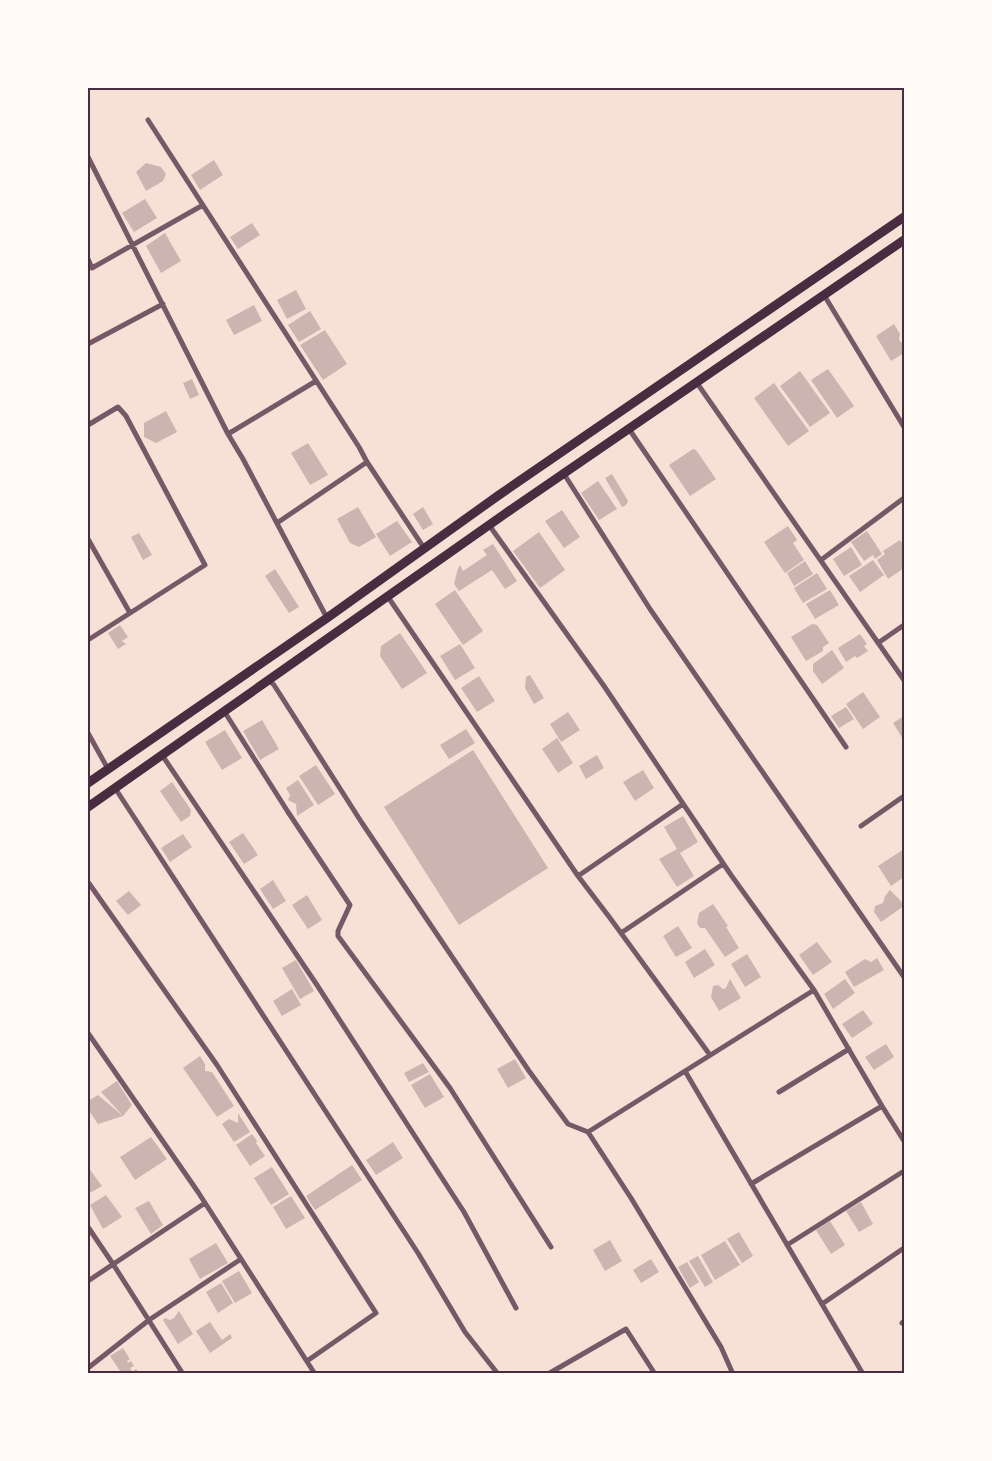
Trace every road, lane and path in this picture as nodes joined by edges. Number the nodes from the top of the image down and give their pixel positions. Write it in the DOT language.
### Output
graph roads {
  1 [pos="148,120"];
  2 [pos="88,157"];
  3 [pos="203,205"];
  4 [pos="904,217"];
  5 [pos="904,240"];
  6 [pos="133,245"];
  7 [pos="88,259"];
  8 [pos="824,295"];
  9 [pos="163,304"];
  10 [pos="88,344"];
  11 [pos="316,381"];
  12 [pos="697,383"];
  13 [pos="88,425"];
  14 [pos="904,427"];
  15 [pos="629,429"];
  16 [pos="228,434"];
  17 [pos="367,462"];
  18 [pos="564,474"];
  19 [pos="904,498"];
  20 [pos="277,523"];
  21 [pos="489,525"];
  22 [pos="88,539"];
  23 [pos="424,548"];
  24 [pos="821,560"];
  25 [pos="388,597"];
  26 [pos="130,613"];
  27 [pos="327,618"];
  28 [pos="904,625"];
  29 [pos="88,640"];
  30 [pos="878,643"];
  31 [pos="269,680"];
  32 [pos="904,680"];
  33 [pos="224,711"];
  34 [pos="88,733"];
  35 [pos="846,747"];
  36 [pos="162,755"];
  37 [pos="108,769"];
  38 [pos="88,783"];
  39 [pos="114,788"];
  40 [pos="904,796"];
  41 [pos="683,804"];
  42 [pos="88,806"];
  43 [pos="861,826"];
  44 [pos="723,864"];
  45 [pos="578,876"];
  46 [pos="88,882"];
  47 [pos="621,933"];
  48 [pos="904,977"];
  49 [pos="814,990"];
  50 [pos="88,1033"];
  51 [pos="849,1049"];
  52 [pos="710,1055"];
  53 [pos="685,1072"];
  54 [pos="779,1092"];
  55 [pos="882,1106"];
  56 [pos="588,1132"];
  57 [pos="904,1141"];
  58 [pos="904,1171"];
  59 [pos="752,1184"];
  60 [pos="205,1203"];
  61 [pos="88,1227"];
  62 [pos="787,1245"];
  63 [pos="551,1247"];
  64 [pos="904,1248"];
  65 [pos="241,1259"];
  66 [pos="113,1264"];
  67 [pos="88,1281"];
  68 [pos="822,1304"];
  69 [pos="516,1308"];
  70 [pos="150,1320"];
  71 [pos="307,1361"];
  72 [pos="88,1368"];
  73 [pos="183,1374"];
  74 [pos="315,1374"];
  75 [pos="498,1374"];
  76 [pos="548,1374"];
  77 [pos="655,1374"];
  78 [pos="733,1374"];
  79 [pos="863,1374"];
  1 -- 3 [label="street"];
  2 -- 6 [label="street"];
  3 -- 6 [label="street"];
  3 -- 11 [label="street"];
  4 -- 23 [label="main road"];
  5 -- 8 [label="main road"];
  6 -- 7 [label="street"];
  6 -- 9 [label="street"];
  8 -- 12 [label="main road"];
  8 -- 14 [label="street"];
  9 -- 10 [label="street"];
  9 -- 16 [label="street"];
  11 -- 16 [label="street"];
  11 -- 17 [label="street"];
  12 -- 15 [label="main road"];
  12 -- 24 [label="street"];
  13 -- 26 [label="street"];
  15 -- 18 [label="main road"];
  15 -- 35 [label="street"];
  16 -- 20 [label="street"];
  17 -- 20 [label="street"];
  17 -- 23 [label="street"];
  18 -- 21 [label="main road"];
  18 -- 48 [label="street"];
  19 -- 24 [label="street"];
  20 -- 27 [label="street"];
  21 -- 25 [label="main road"];
  21 -- 41 [label="street"];
  22 -- 26 [label="street"];
  23 -- 27 [label="main road"];
  24 -- 30 [label="street"];
  25 -- 31 [label="main road"];
  25 -- 45 [label="street"];
  26 -- 29 [label="street"];
  27 -- 37 [label="main road"];
  28 -- 30 [label="street"];
  30 -- 32 [label="street"];
  31 -- 33 [label="main road"];
  31 -- 56 [label="street"];
  33 -- 36 [label="main road"];
  33 -- 63 [label="street"];
  34 -- 37 [label="street"];
  36 -- 39 [label="main road"];
  36 -- 69 [label="street"];
  37 -- 38 [label="main road"];
  39 -- 42 [label="main road"];
  39 -- 75 [label="street"];
  40 -- 43 [label="street"];
  41 -- 44 [label="street"];
  41 -- 45 [label="street"];
  44 -- 47 [label="street"];
  44 -- 49 [label="street"];
  45 -- 47 [label="street"];
  46 -- 71 [label="street"];
  47 -- 52 [label="street"];
  49 -- 51 [label="street"];
  49 -- 52 [label="street"];
  50 -- 60 [label="street"];
  51 -- 54 [label="street"];
  51 -- 55 [label="street"];
  52 -- 53 [label="street"];
  53 -- 56 [label="street"];
  53 -- 59 [label="street"];
  55 -- 57 [label="street"];
  55 -- 59 [label="street"];
  56 -- 78 [label="street"];
  58 -- 62 [label="street"];
  59 -- 62 [label="street"];
  60 -- 65 [label="street"];
  60 -- 66 [label="street"];
  61 -- 66 [label="street"];
  62 -- 68 [label="street"];
  64 -- 68 [label="street"];
  65 -- 70 [label="street"];
  65 -- 71 [label="street"];
  66 -- 67 [label="street"];
  66 -- 70 [label="street"];
  68 -- 79 [label="street"];
  70 -- 72 [label="street"];
  70 -- 73 [label="street"];
  71 -- 74 [label="street"];
  76 -- 77 [label="street"];
}
